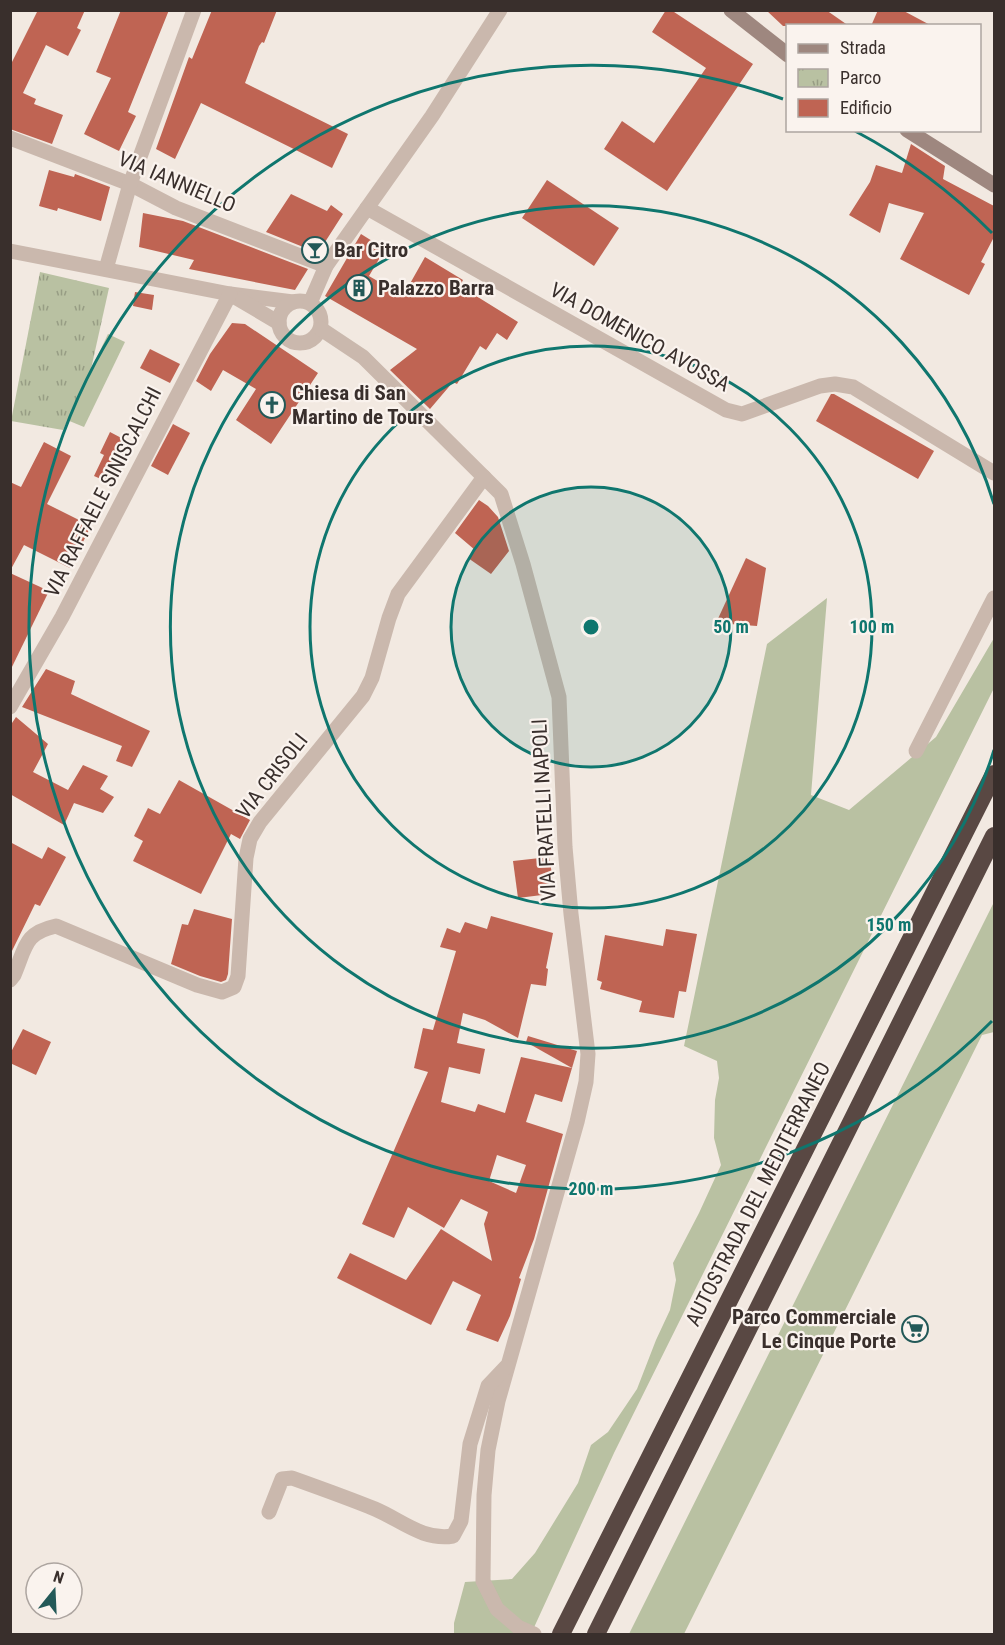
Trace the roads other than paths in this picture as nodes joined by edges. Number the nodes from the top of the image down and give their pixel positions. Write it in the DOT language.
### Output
graph roads {
  1 [pos="194,10"];
  2 [pos="500,10"];
  3 [pos="731,10"];
  4 [pos="786,53"];
  5 [pos="910,132"];
  6 [pos="10,138"];
  7 [pos="130,184"];
  8 [pos="994,185"];
  9 [pos="367,208"];
  10 [pos="10,251"];
  11 [pos="326,266"];
  12 [pos="106,269"];
  13 [pos="230,294"];
  14 [pos="293,302"];
  15 [pos="310,303"];
  16 [pos="279,323"];
  17 [pos="321,329"];
  18 [pos="994,473"];
  19 [pos="484,477"];
  20 [pos="994,598"];
  21 [pos="10,707"];
  22 [pos="916,751"];
  23 [pos="994,774"];
  24 [pos="994,836"];
  25 [pos="10,980"];
  26 [pos="791,1246"];
  27 [pos="508,1365"];
  28 [pos="269,1512"];
  29 [pos="534,1635"];
  30 [pos="561,1635"];
  31 [pos="596,1635"];
  32 [pos="609,1635"];
  1 -- 7 [label="street"];
  2 -- 9 [label="street"];
  3 -- 4 [label="street"];
  5 -- 8 [label="street"];
  6 -- 7 [label="street, VIA IANNIELLO"];
  7 -- 11 [label="street, VIA IANNIELLO"];
  7 -- 12 [label="street"];
  9 -- 11 [label="street"];
  9 -- 18 [label="street, VIA DOMENICO AVOSSA"];
  10 -- 12 [label="street"];
  11 -- 15 [label="street"];
  12 -- 13 [label="street"];
  13 -- 14 [label="street"];
  13 -- 16 [label="street"];
  13 -- 21 [label="street, VIA RAFFAELE SINISCALCHI"];
  14 -- 15 [label="street"];
  14 -- 16 [label="street"];
  15 -- 17 [label="street"];
  16 -- 17 [label="street"];
  17 -- 19 [label="street, VIA FRATELLI NAPOLI"];
  19 -- 25 [label="street, VIA CRISOLI"];
  19 -- 27 [label="street, VIA FRATELLI NAPOLI"];
  20 -- 22 [label="street"];
  23 -- 30 [label="highway, AUTOSTRADA DEL MEDITERRANEO"];
  24 -- 26 [label="highway"];
  26 -- 31 [label="highway"];
  26 -- 32 [label="highway"];
  27 -- 28 [label="street, VIA FRATELLI NAPOLI"];
  27 -- 29 [label="street, VIA FRATELLI NAPOLI"];
}
